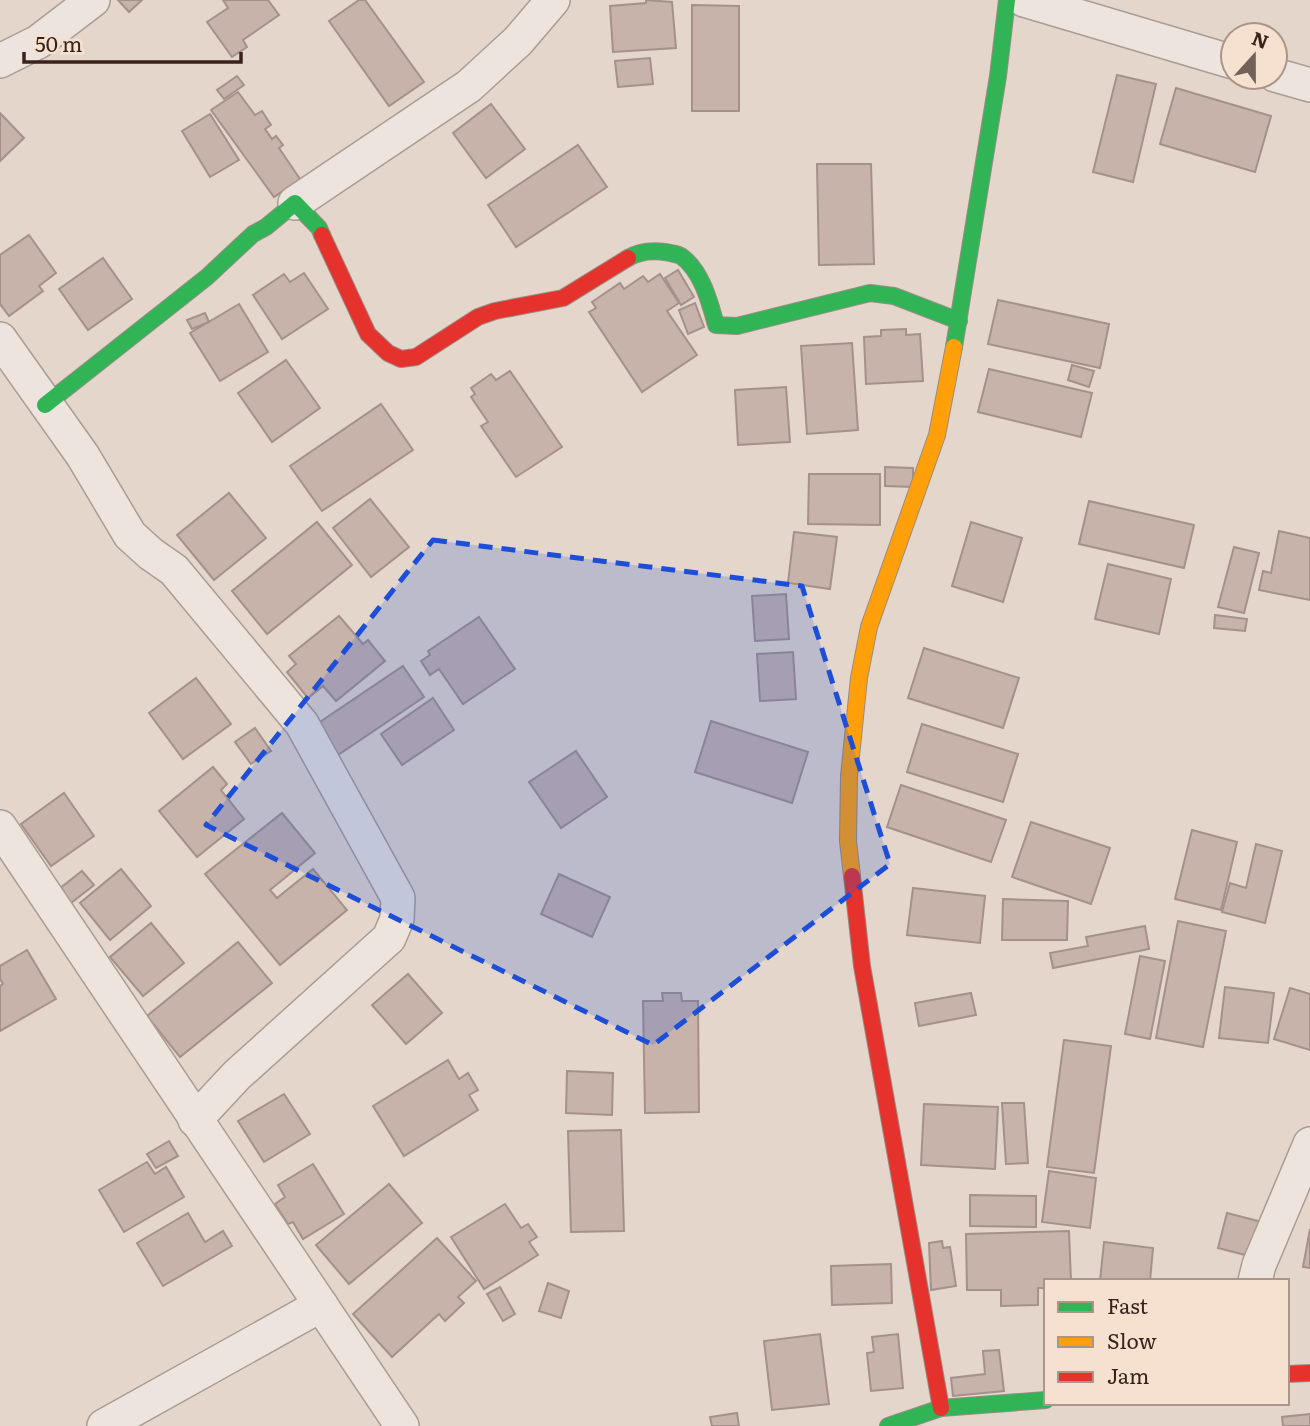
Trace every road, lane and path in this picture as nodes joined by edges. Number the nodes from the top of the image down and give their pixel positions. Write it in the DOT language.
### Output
graph roads {
  1 [pos="93,0"];
  2 [pos="553,0"];
  3 [pos="1007,0"];
  4 [pos="1024,0"];
  5 [pos="1219,58"];
  6 [pos="0,61"];
  7 [pos="1289,79"];
  8 [pos="1310,85"];
  9 [pos="295,203"];
  10 [pos="959,321"];
  11 [pos="0,339"];
  12 [pos="46,405"];
  13 [pos="0,827"];
  14 [pos="195,1120"];
  15 [pos="1310,1144"];
  16 [pos="1256,1279"];
  17 [pos="321,1305"];
  18 [pos="1310,1373"];
  19 [pos="1289,1374"];
  20 [pos="1044,1401"];
  21 [pos="941,1408"];
  22 [pos="975,1416"];
  23 [pos="104,1426"];
  24 [pos="402,1426"];
  25 [pos="888,1426"];
  1 -- 6 [label="street"];
  2 -- 9 [label="street"];
  3 -- 10 [label="street"];
  4 -- 5 [label="street"];
  7 -- 8 [label="street"];
  9 -- 10 [label="street"];
  9 -- 12 [label="street"];
  10 -- 21 [label="street"];
  11 -- 12 [label="street"];
  12 -- 14 [label="street"];
  13 -- 14 [label="street"];
  14 -- 17 [label="street"];
  15 -- 16 [label="street"];
  17 -- 23 [label="street"];
  17 -- 24 [label="street"];
  18 -- 19 [label="street"];
  20 -- 22 [label="street"];
  21 -- 22 [label="street"];
  21 -- 25 [label="street"];
}
